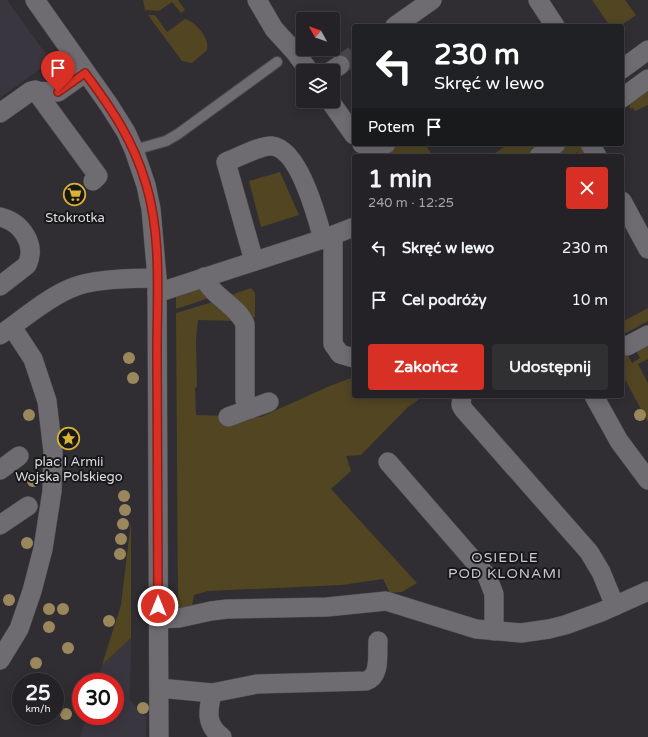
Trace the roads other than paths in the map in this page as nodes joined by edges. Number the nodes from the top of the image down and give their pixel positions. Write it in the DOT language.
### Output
graph roads {
  1 [pos="35,0"];
  2 [pos="257,0"];
  3 [pos="432,0"];
  4 [pos="538,0"];
  5 [pos="398,24"];
  6 [pos="555,24"];
  7 [pos="648,50"];
  8 [pos="277,62"];
  9 [pos="304,64"];
  10 [pos="624,68"];
  11 [pos="85,73"];
  12 [pos="648,79"];
  13 [pos="35,90"];
  14 [pos="624,97"];
  15 [pos="335,108"];
  16 [pos="0,113"];
  17 [pos="352,132"];
  18 [pos="553,146"];
  19 [pos="134,150"];
  20 [pos="542,154"];
  21 [pos="93,180"];
  22 [pos="624,205"];
  23 [pos="0,217"];
  24 [pos="352,228"];
  25 [pos="328,238"];
  26 [pos="648,248"];
  27 [pos="254,261"];
  28 [pos="204,278"];
  29 [pos="157,285"];
  30 [pos="0,286"];
  31 [pos="6,331"];
  32 [pos="648,335"];
  33 [pos="627,346"];
  34 [pos="352,357"];
  35 [pos="595,398"];
  36 [pos="269,402"];
  37 [pos="463,403"];
  38 [pos="250,409"];
  39 [pos="228,417"];
  40 [pos="19,456"];
  41 [pos="388,462"];
  42 [pos="0,470"];
  43 [pos="648,480"];
  44 [pos="28,506"];
  45 [pos="0,526"];
  46 [pos="648,591"];
  47 [pos="616,606"];
  48 [pos="158,619"];
  49 [pos="494,631"];
  50 [pos="378,642"];
  51 [pos="0,660"];
  52 [pos="159,688"];
  53 [pos="212,693"];
  54 [pos="159,737"];
  55 [pos="222,737"];
  1 -- 11 [label="street"];
  2 -- 9 [label="street"];
  3 -- 5 [label="street"];
  4 -- 6 [label="street"];
  7 -- 10 [label="street"];
  8 -- 19 [label="lane"];
  11 -- 13 [label="street"];
  11 -- 19 [label="street"];
  12 -- 14 [label="street"];
  13 -- 16 [label="street"];
  13 -- 21 [label="street"];
  15 -- 17 [label="street"];
  18 -- 20 [label="street"];
  19 -- 29 [label="street"];
  22 -- 26 [label="street"];
  23 -- 30 [label="street"];
  24 -- 25 [label="street"];
  25 -- 27 [label="street"];
  25 -- 27 [label="street"];
  25 -- 34 [label="street"];
  27 -- 28 [label="street"];
  28 -- 29 [label="street"];
  28 -- 38 [label="street"];
  29 -- 31 [label="street"];
  29 -- 48 [label="street"];
  31 -- 51 [label="street"];
  32 -- 33 [label="street"];
  35 -- 43 [label="street"];
  36 -- 38 [label="street"];
  37 -- 47 [label="street"];
  38 -- 39 [label="street"];
  40 -- 42 [label="street"];
  41 -- 49 [label="street"];
  44 -- 45 [label="street"];
  46 -- 47 [label="street"];
  47 -- 49 [label="street"];
  48 -- 49 [label="street"];
  48 -- 52 [label="street"];
  50 -- 53 [label="street"];
  52 -- 53 [label="street"];
  52 -- 54 [label="street"];
  53 -- 55 [label="street"];
}
